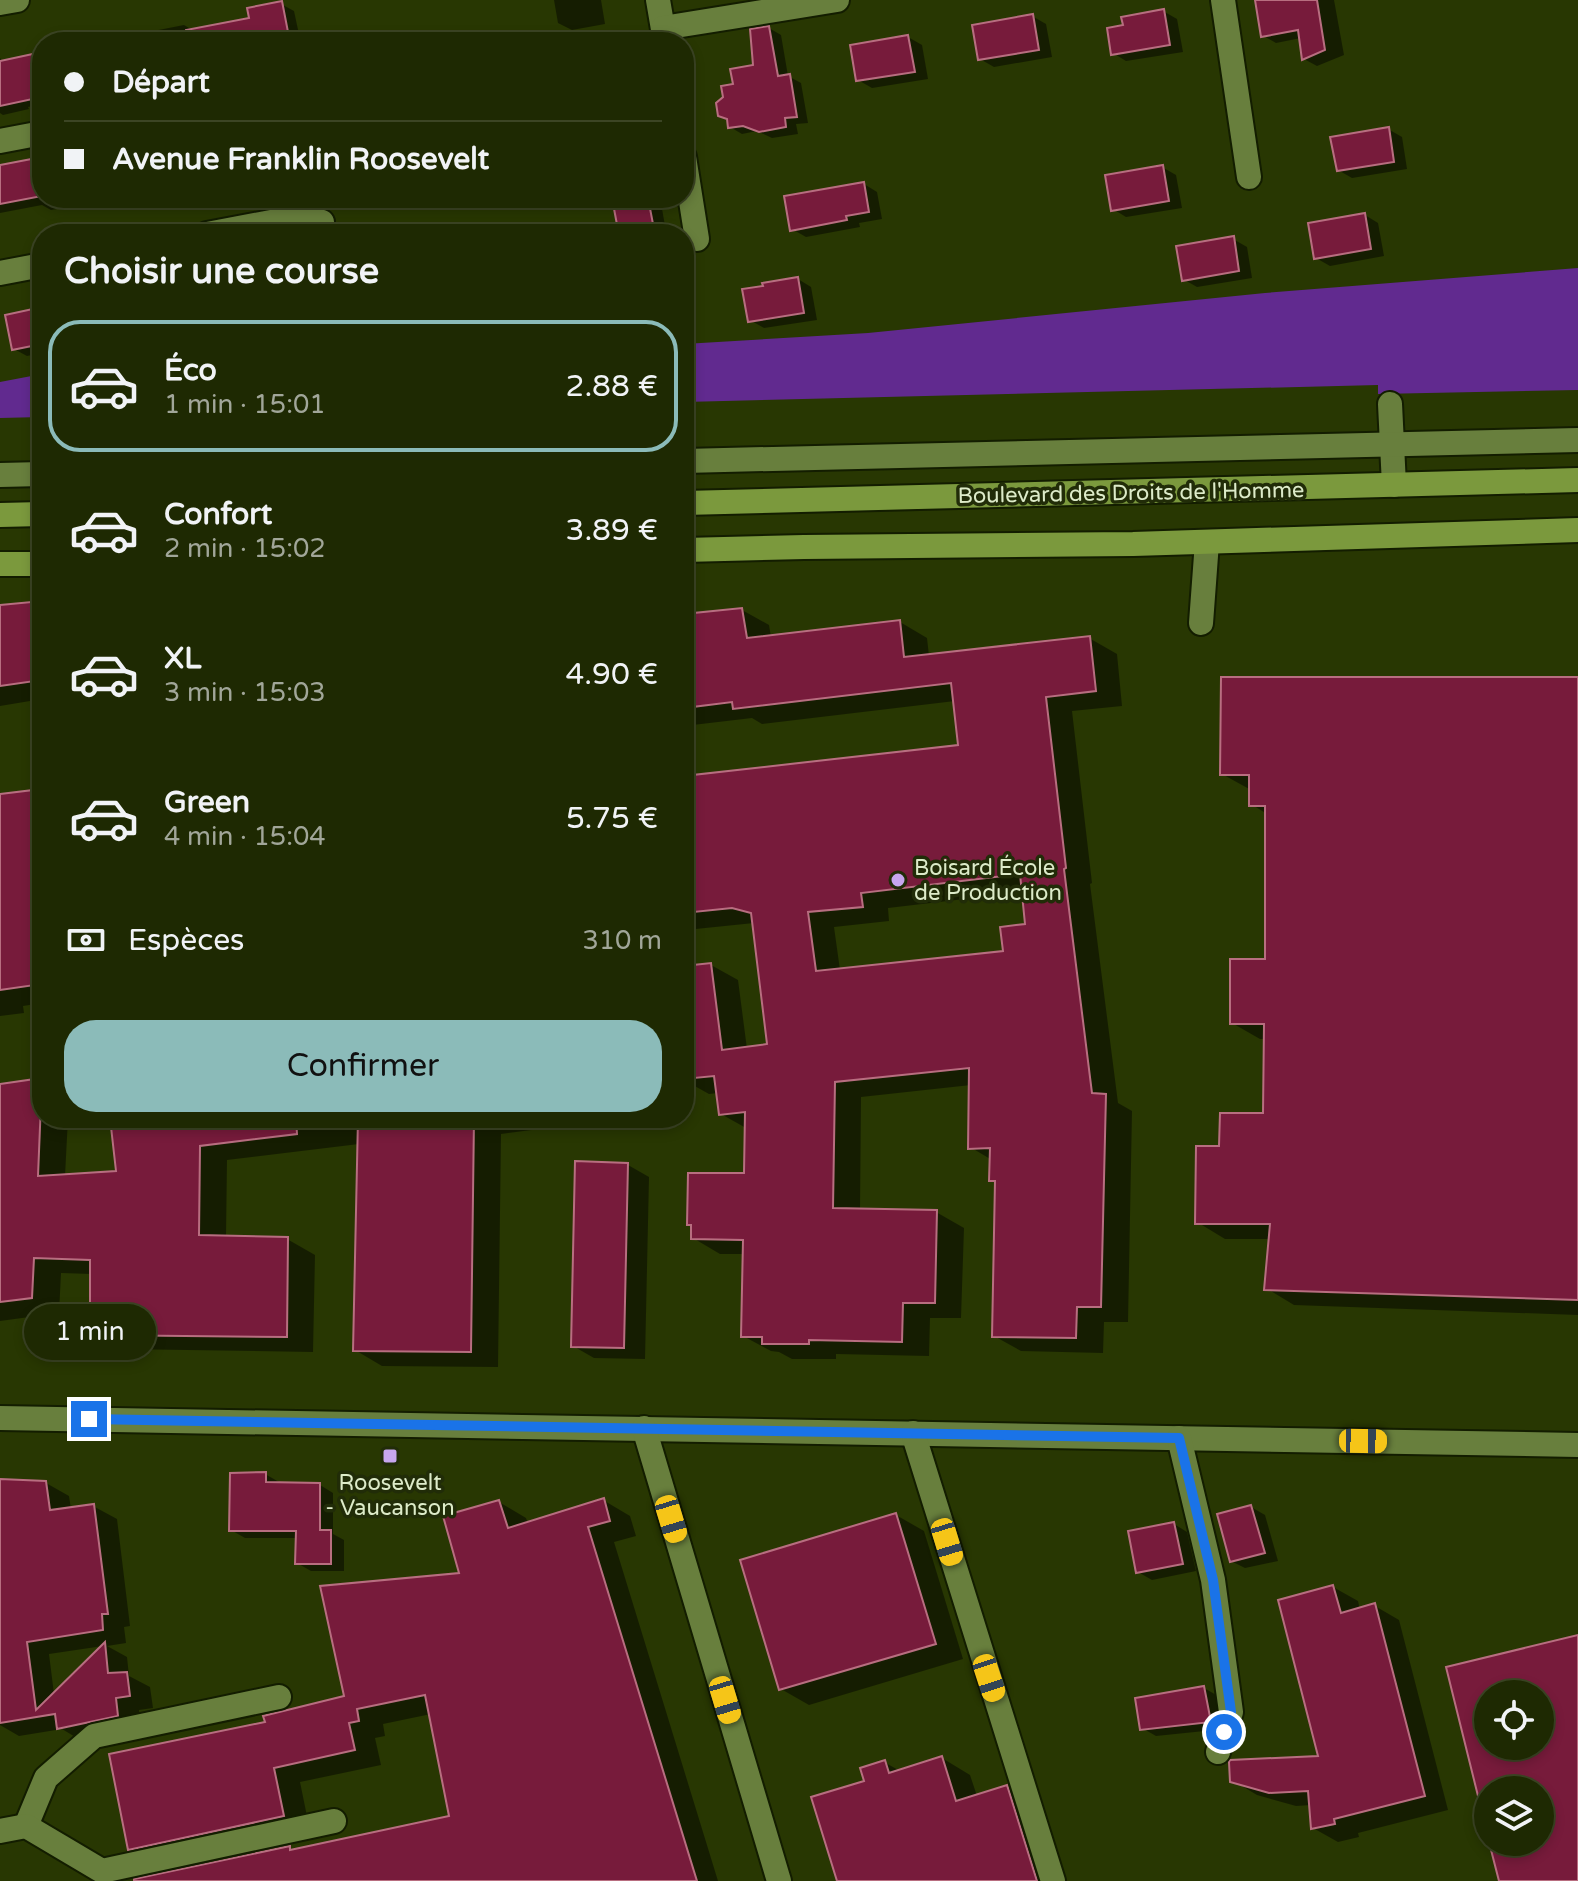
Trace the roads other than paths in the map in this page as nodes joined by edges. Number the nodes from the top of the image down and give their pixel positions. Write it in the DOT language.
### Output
graph roads {
  1 [pos="17,0"];
  2 [pos="658,0"];
  3 [pos="837,0"];
  4 [pos="1223,0"];
  5 [pos="0,3"];
  6 [pos="663,32"];
  7 [pos="679,32"];
  8 [pos="32,135"];
  9 [pos="0,141"];
  10 [pos="1249,177"];
  11 [pos="692,208"];
  12 [pos="322,222"];
  13 [pos="260,224"];
  14 [pos="697,239"];
  15 [pos="32,267"];
  16 [pos="0,273"];
  17 [pos="1390,404"];
  18 [pos="1578,440"];
  19 [pos="1392,444"];
  20 [pos="694,461"];
  21 [pos="32,474"];
  22 [pos="0,475"];
  23 [pos="1578,480"];
  24 [pos="1394,485"];
  25 [pos="694,503"];
  26 [pos="32,514"];
  27 [pos="0,515"];
  28 [pos="1578,530"];
  29 [pos="1207,542"];
  30 [pos="694,550"];
  31 [pos="0,564"];
  32 [pos="32,564"];
  33 [pos="1201,623"];
  34 [pos="0,1418"];
  35 [pos="644,1428"];
  36 [pos="913,1433"];
  37 [pos="1179,1438"];
  38 [pos="1578,1445"];
  39 [pos="279,1697"];
  40 [pos="1218,1752"];
  41 [pos="334,1821"];
  42 [pos="26,1826"];
  43 [pos="0,1831"];
  44 [pos="779,1881"];
  45 [pos="1053,1881"];
  1 -- 5 [label="street"];
  2 -- 6 [label="street"];
  3 -- 7 [label="street"];
  4 -- 10 [label="street"];
  8 -- 9 [label="street"];
  11 -- 14 [label="street"];
  12 -- 13 [label="street"];
  15 -- 16 [label="street"];
  17 -- 19 [label="street"];
  18 -- 19 [label="street, Boulevard des Droits de l'Homme"];
  19 -- 20 [label="street, Boulevard des Droits de l'Homme"];
  19 -- 24 [label="street"];
  21 -- 22 [label="street"];
  23 -- 24 [label="main road, Boulevard des Droits de l'Homme"];
  24 -- 25 [label="main road, Boulevard des Droits de l'Homme"];
  26 -- 27 [label="main road"];
  28 -- 29 [label="main road"];
  29 -- 30 [label="main road"];
  29 -- 33 [label="street"];
  31 -- 32 [label="main road"];
  34 -- 35 [label="street"];
  35 -- 36 [label="street"];
  35 -- 44 [label="street"];
  36 -- 37 [label="street"];
  36 -- 45 [label="street"];
  37 -- 38 [label="street"];
  37 -- 40 [label="street"];
  39 -- 42 [label="street"];
  41 -- 42 [label="street"];
  42 -- 43 [label="street"];
}
